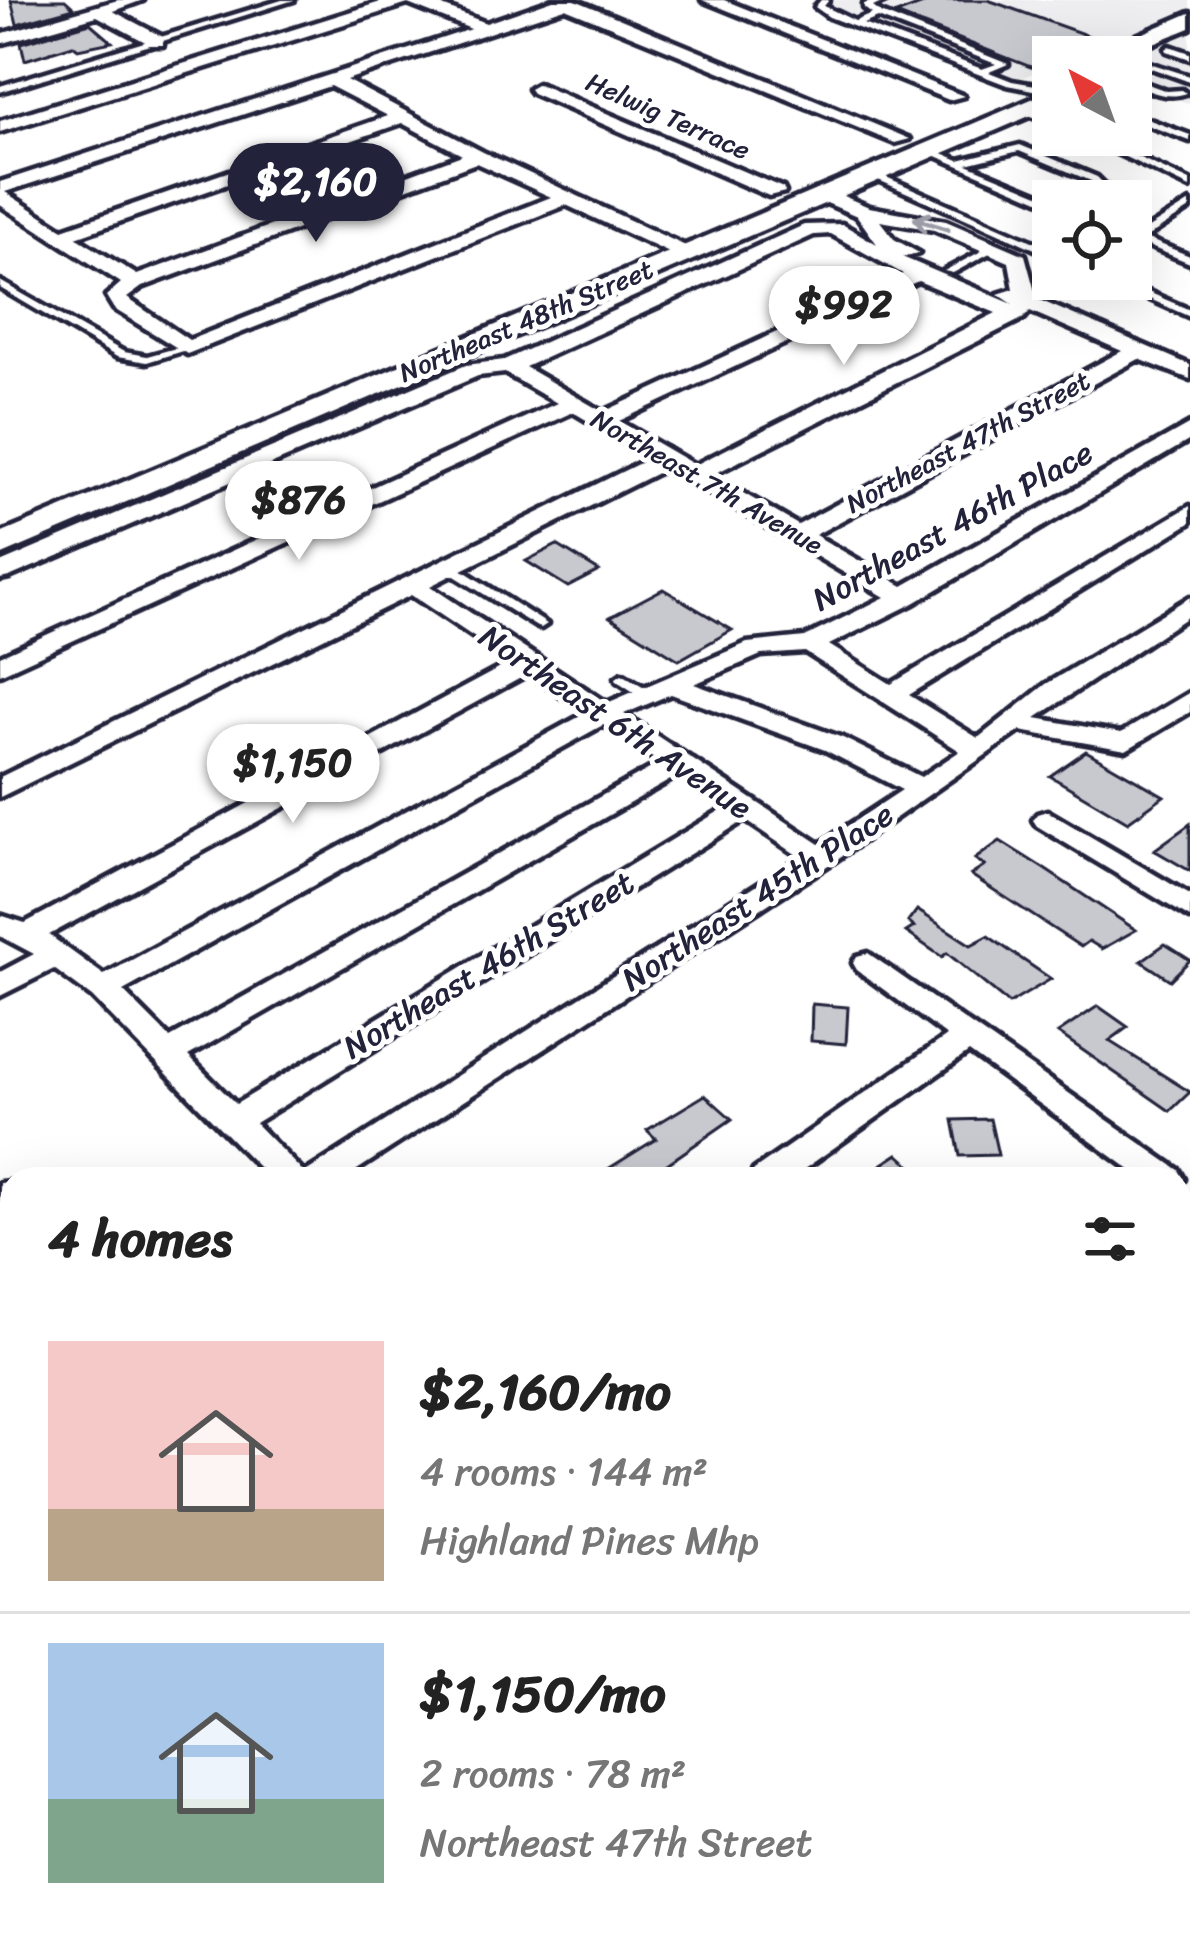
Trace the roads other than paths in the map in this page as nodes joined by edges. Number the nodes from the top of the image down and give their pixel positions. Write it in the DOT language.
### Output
graph roads {
  1 [pos="135,0"];
  2 [pos="290,0"];
  3 [pos="403,0"];
  4 [pos="413,0"];
  5 [pos="710,0"];
  6 [pos="825,0"];
  7 [pos="884,0"];
  8 [pos="564,1"];
  9 [pos="618,2"];
  10 [pos="596,10"];
  11 [pos="100,11"];
  12 [pos="878,15"];
  13 [pos="1190,20"];
  14 [pos="855,24"];
  15 [pos="486,29"];
  16 [pos="1151,36"];
  17 [pos="1,38"];
  18 [pos="157,41"];
  19 [pos="1184,48"];
  20 [pos="1152,61"];
  21 [pos="982,72"];
  22 [pos="1152,74"];
  23 [pos="1152,80"];
  24 [pos="334,81"];
  25 [pos="1186,84"];
  26 [pos="0,89"];
  27 [pos="538,89"];
  28 [pos="1032,89"];
  29 [pos="1032,95"];
  30 [pos="955,96"];
  31 [pos="403,117"];
  32 [pos="1152,124"];
  33 [pos="0,127"];
  34 [pos="919,138"];
  35 [pos="1190,138"];
  36 [pos="477,156"];
  37 [pos="1128,156"];
  38 [pos="958,164"];
  39 [pos="870,173"];
  40 [pos="1095,180"];
  41 [pos="1190,185"];
  42 [pos="0,193"];
  43 [pos="776,193"];
  44 [pos="822,194"];
  45 [pos="1032,194"];
  46 [pos="566,198"];
  47 [pos="1190,205"];
  48 [pos="864,212"];
  49 [pos="1152,227"];
  50 [pos="60,236"];
  51 [pos="1152,244"];
  52 [pos="1032,245"];
  53 [pos="672,247"];
  54 [pos="994,248"];
  55 [pos="1190,260"];
  56 [pos="950,271"];
  57 [pos="918,274"];
  58 [pos="135,283"];
  59 [pos="0,284"];
  60 [pos="1152,297"];
  61 [pos="1022,308"];
  62 [pos="1190,314"];
  63 [pos="187,348"];
  64 [pos="1139,350"];
  65 [pos="509,366"];
  66 [pos="1190,373"];
  67 [pos="573,404"];
  68 [pos="602,421"];
  69 [pos="1190,431"];
  70 [pos="667,460"];
  71 [pos="694,475"];
  72 [pos="1190,513"];
  73 [pos="0,519"];
  74 [pos="797,535"];
  75 [pos="0,546"];
  76 [pos="449,567"];
  77 [pos="0,572"];
  78 [pos="412,585"];
  79 [pos="905,598"];
  80 [pos="1190,604"];
  81 [pos="542,624"];
  82 [pos="810,644"];
  83 [pos="529,663"];
  84 [pos="0,666"];
  85 [pos="622,678"];
  86 [pos="660,690"];
  87 [pos="890,696"];
  88 [pos="1190,700"];
  89 [pos="605,713"];
  90 [pos="1013,722"];
  91 [pos="979,751"];
  92 [pos="680,763"];
  93 [pos="0,788"];
  94 [pos="922,789"];
  95 [pos="746,807"];
  96 [pos="1046,820"];
  97 [pos="820,857"];
  98 [pos="1190,908"];
  99 [pos="14,930"];
  100 [pos="57,954"];
  101 [pos="868,963"];
  102 [pos="0,986"];
  103 [pos="104,989"];
  104 [pos="970,1036"];
  105 [pos="165,1055"];
  106 [pos="230,1122"];
  107 [pos="277,1167"];
  108 [pos="336,1167"];
  109 [pos="783,1167"];
  110 [pos="1150,1167"];
  1 -- 11 [label="street"];
  2 -- 18 [label="lane"];
  3 -- 33 [label="street"];
  4 -- 15 [label="street"];
  5 -- 30 [label="street"];
  6 -- 14 [label="lane"];
  7 -- 12 [label="lane"];
  8 -- 10 [label="street"];
  8 -- 15 [label="street"];
  9 -- 10 [label="street"];
  10 -- 34 [label="street"];
  11 -- 17 [label="street"];
  11 -- 18 [label="street"];
  12 -- 14 [label="lane"];
  12 -- 21 [label="lane"];
  13 -- 16 [label="main road"];
  14 -- 21 [label="lane"];
  15 -- 24 [label="street"];
  18 -- 26 [label="lane"];
  19 -- 20 [label="main road"];
  21 -- 28 [label="lane"];
  22 -- 25 [label="lane"];
  23 -- 25 [label="lane"];
  24 -- 31 [label="street"];
  24 -- 42 [label="street"];
  27 -- 43 [label="street, Helwig Terrace"];
  29 -- 34 [label="main road, Northeast 48th Street"];
  31 -- 36 [label="street"];
  31 -- 50 [label="street"];
  32 -- 35 [label="lane"];
  34 -- 38 [label="lane"];
  34 -- 39 [label="main road, Northeast 48th Street"];
  34 -- 43 [label="main road, Northeast 48th Street"];
  34 -- 44 [label="main road"];
  36 -- 46 [label="street"];
  36 -- 58 [label="street"];
  37 -- 41 [label="lane"];
  38 -- 40 [label="lane"];
  38 -- 45 [label="lane"];
  39 -- 44 [label="main road, Northeast 48th Street"];
  39 -- 52 [label="lane"];
  42 -- 50 [label="street"];
  43 -- 53 [label="main road, Northeast 48th Street"];
  44 -- 48 [label="street"];
  44 -- 53 [label="main road, Northeast 48th Street"];
  46 -- 53 [label="street"];
  46 -- 63 [label="street"];
  47 -- 49 [label="lane"];
  54 -- 48 [label="street, one-way"];
  48 -- 56 [label="street"];
  50 -- 58 [label="street"];
  51 -- 55 [label="lane"];
  53 -- 73 [label="main road, Northeast 48th Street"];
  53 -- 75 [label="main road, Northeast 48th Street"];
  54 -- 56 [label="lane"];
  54 -- 61 [label="street"];
  56 -- 61 [label="street"];
  57 -- 61 [label="street"];
  57 -- 65 [label="street"];
  57 -- 68 [label="street"];
  58 -- 63 [label="street"];
  59 -- 63 [label="lane"];
  60 -- 62 [label="lane"];
  61 -- 64 [label="street"];
  61 -- 71 [label="street"];
  64 -- 66 [label="street"];
  64 -- 74 [label="street, Northeast 47th Street"];
  65 -- 67 [label="street, Northeast 7th Avenue"];
  65 -- 77 [label="street"];
  67 -- 68 [label="street, Northeast 7th Avenue"];
  67 -- 84 [label="street"];
  68 -- 70 [label="street, Northeast 7th Avenue"];
  69 -- 79 [label="street, Northeast 46th Place"];
  70 -- 71 [label="street, Northeast 7th Avenue"];
  70 -- 76 [label="street"];
  71 -- 74 [label="street, Northeast 7th Avenue"];
  72 -- 87 [label="street"];
  74 -- 79 [label="street, Northeast 7th Avenue"];
  76 -- 78 [label="street"];
  76 -- 81 [label="lane"];
  78 -- 83 [label="street, Northeast 6th Avenue"];
  78 -- 93 [label="street"];
  79 -- 82 [label="street, Northeast 46th Place"];
  80 -- 90 [label="street, Northeast 45th Place"];
  82 -- 86 [label="street, Northeast 46th Place"];
  82 -- 87 [label="street"];
  83 -- 89 [label="street, Northeast 6th Avenue"];
  83 -- 99 [label="street"];
  85 -- 86 [label="lane"];
  86 -- 89 [label="street, Northeast 46th Place"];
  86 -- 94 [label="street"];
  87 -- 91 [label="street"];
  88 -- 90 [label="street"];
  89 -- 92 [label="street, Northeast 6th Avenue"];
  89 -- 103 [label="street, Northeast 46th Place"];
  90 -- 91 [label="street, Northeast 45th Place"];
  91 -- 94 [label="street, Northeast 45th Place"];
  92 -- 95 [label="street, Northeast 6th Avenue"];
  92 -- 105 [label="street"];
  94 -- 97 [label="street, Northeast 45th Place"];
  95 -- 97 [label="street, Northeast 6th Avenue"];
  95 -- 106 [label="street, Northeast 46th Street"];
  96 -- 98 [label="street"];
  97 -- 108 [label="street, Northeast 45th Place"];
  99 -- 100 [label="street"];
  100 -- 102 [label="street"];
  100 -- 103 [label="street"];
  101 -- 104 [label="street"];
  103 -- 105 [label="street"];
  104 -- 109 [label="street"];
  104 -- 110 [label="street"];
  105 -- 106 [label="street"];
  106 -- 107 [label="street"];
}
